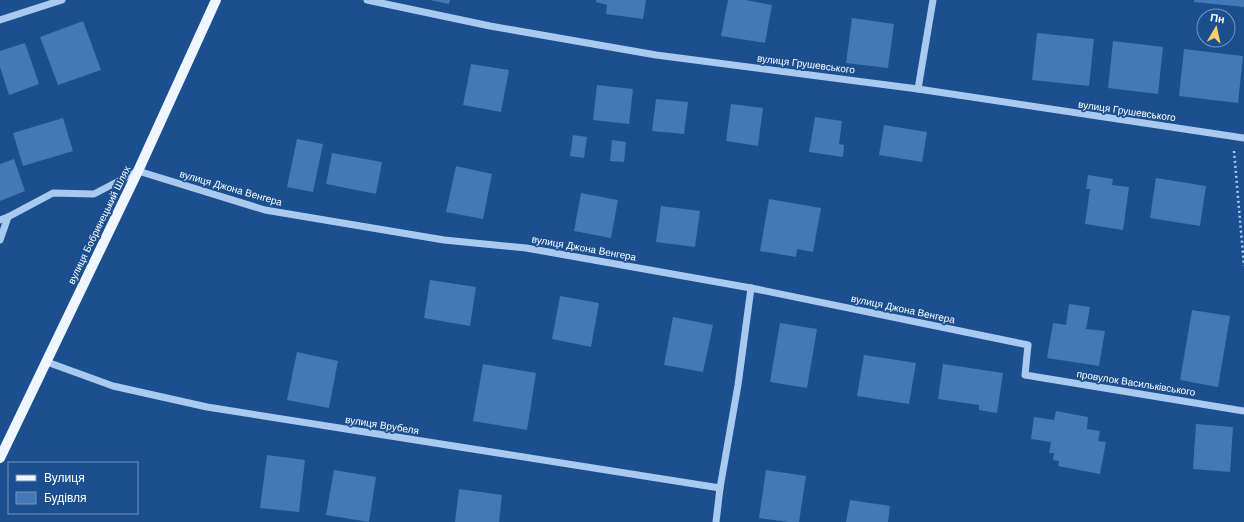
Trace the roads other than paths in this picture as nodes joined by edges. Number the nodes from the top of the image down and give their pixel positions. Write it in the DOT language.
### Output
graph roads {
  1 [pos="62,0"];
  2 [pos="216,0"];
  3 [pos="367,0"];
  4 [pos="933,0"];
  5 [pos="0,20"];
  6 [pos="918,89"];
  7 [pos="1244,138"];
  8 [pos="138,171"];
  9 [pos="8,217"];
  10 [pos="0,220"];
  11 [pos="0,240"];
  12 [pos="751,288"];
  13 [pos="47,362"];
  14 [pos="1025,375"];
  15 [pos="1244,411"];
  16 [pos="0,458"];
  17 [pos="720,488"];
  18 [pos="716,522"];
  1 -- 5 [label="street"];
  2 -- 8 [label="main road, вулиця Бобринецький Шлях"];
  3 -- 6 [label="street, вулиця Грушевського"];
  4 -- 6 [label="street"];
  6 -- 7 [label="street, вулиця Грушевського"];
  8 -- 9 [label="street"];
  8 -- 12 [label="street, вулиця Джона Венгера"];
  8 -- 13 [label="main road, вулиця Бобринецький Шлях"];
  9 -- 10 [label="street"];
  9 -- 11 [label="street"];
  12 -- 14 [label="street, вулиця Джона Венгера"];
  12 -- 17 [label="street"];
  13 -- 16 [label="main road, вулиця Бобринецький Шлях"];
  13 -- 17 [label="street, вулиця Врубеля"];
  14 -- 15 [label="street, провулок Васильківського"];
  17 -- 18 [label="street"];
}
